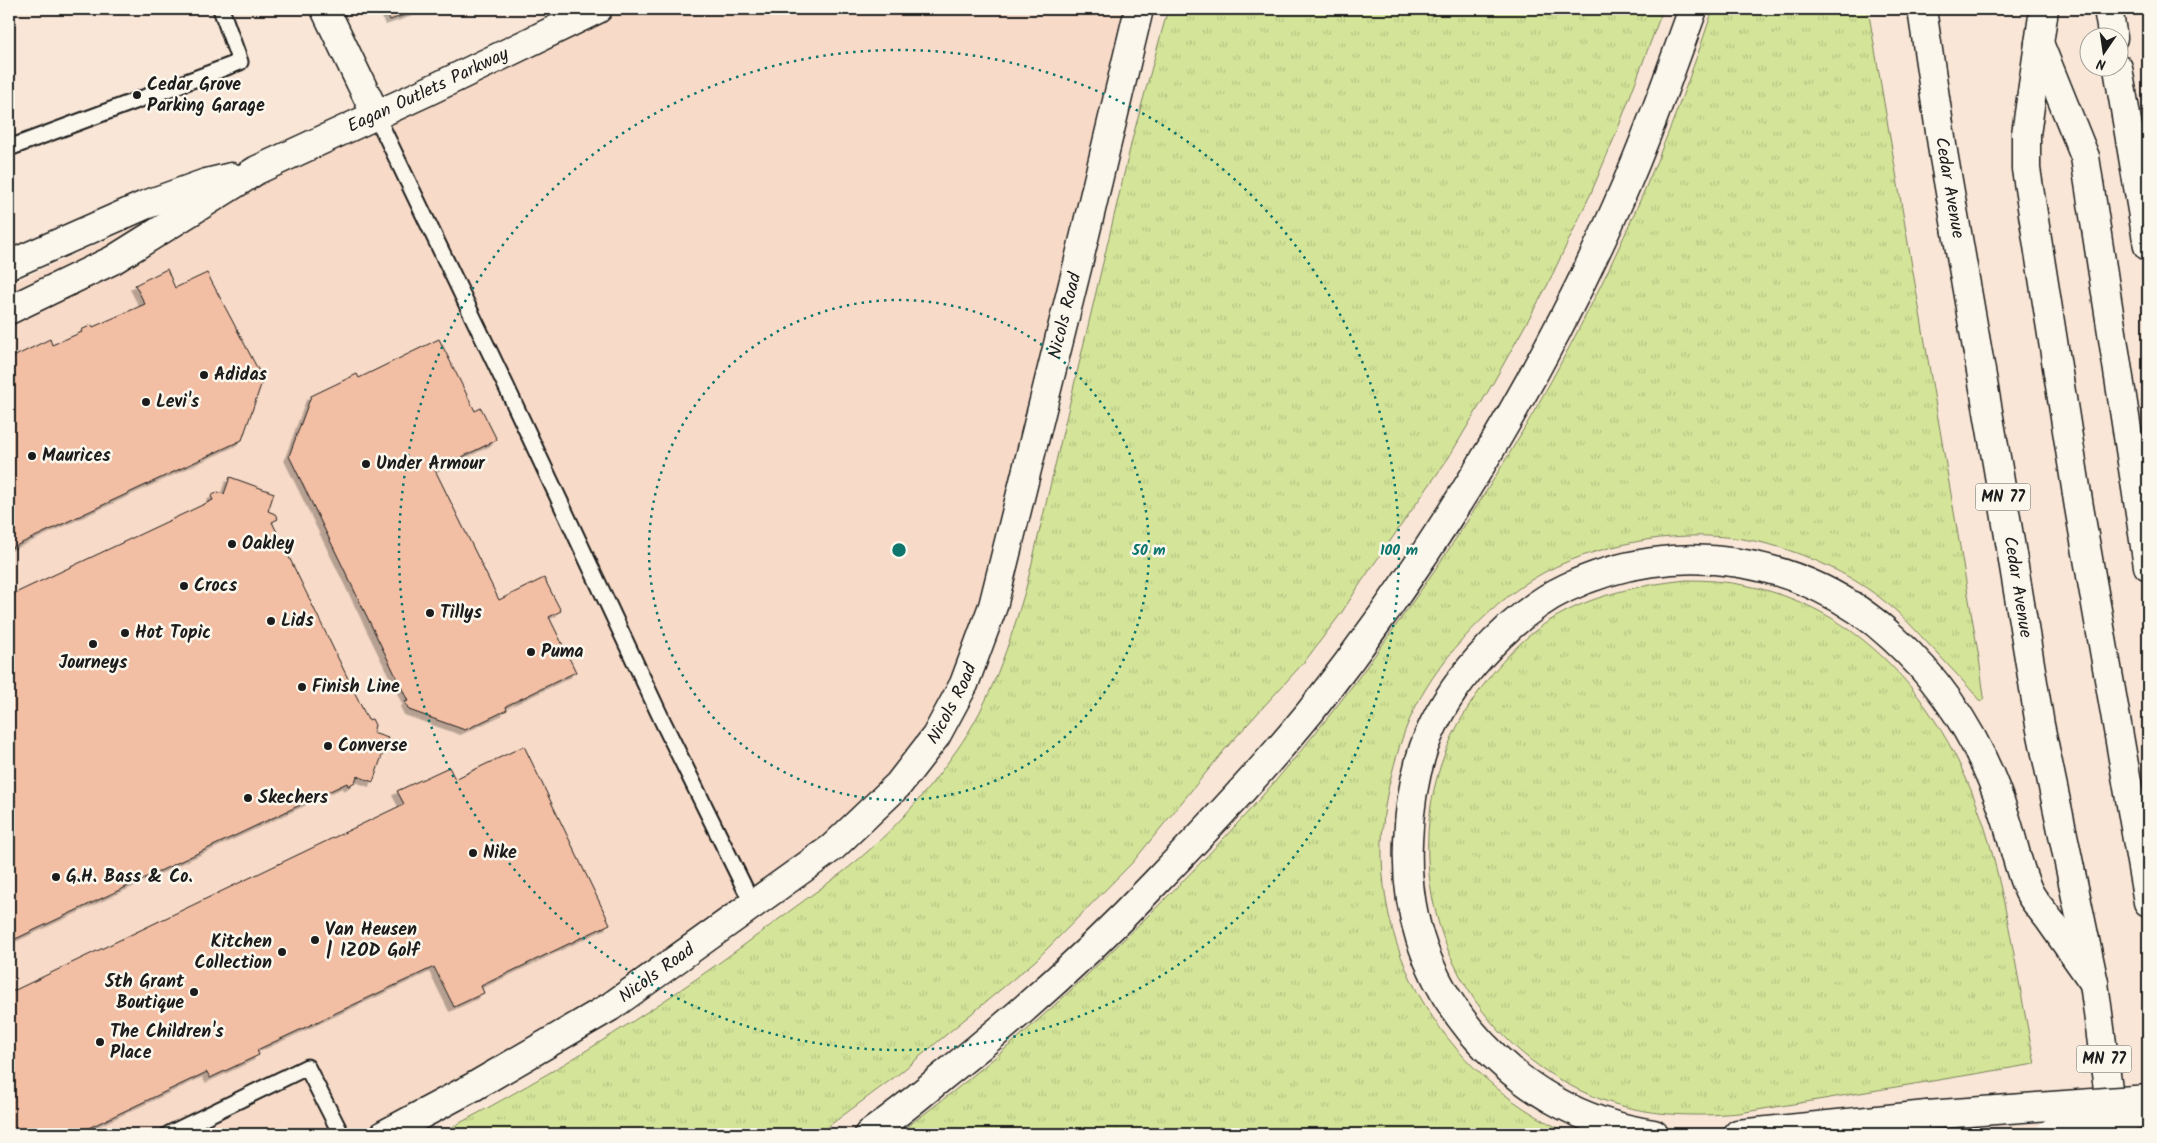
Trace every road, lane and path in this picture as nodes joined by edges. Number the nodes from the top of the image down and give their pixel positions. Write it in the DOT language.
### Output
graph roads {
  1 [pos="221,9"];
  2 [pos="325,9"];
  3 [pos="598,9"];
  4 [pos="1139,9"];
  5 [pos="1693,9"];
  6 [pos="1922,9"];
  7 [pos="2025,9"];
  8 [pos="2044,9"];
  9 [pos="2108,9"];
  10 [pos="2111,28"];
  11 [pos="2039,43"];
  12 [pos="2120,78"];
  13 [pos="376,114"];
  14 [pos="9,148"];
  15 [pos="257,170"];
  16 [pos="2148,246"];
  17 [pos="9,265"];
  18 [pos="9,310"];
  19 [pos="2148,566"];
  20 [pos="2148,902"];
  21 [pos="753,905"];
  22 [pos="2094,983"];
  23 [pos="2148,1099"];
  24 [pos="2148,1112"];
  25 [pos="169,1134"];
  26 [pos="341,1134"];
  27 [pos="385,1134"];
  28 [pos="869,1134"];
  29 [pos="1654,1134"];
  30 [pos="1738,1134"];
  31 [pos="2050,1134"];
  32 [pos="2114,1134"];
  1 -- 14 [label="lane"];
  2 -- 13 [label="main road"];
  3 -- 13 [label="main road, Eagan Outlets Parkway"];
  4 -- 21 [label="main road, Nicols Road"];
  5 -- 28 [label="main road"];
  6 -- 22 [label="main road, Cedar Avenue / MN 77"];
  7 -- 11 [label="main road"];
  8 -- 11 [label="main road"];
  9 -- 10 [label="main road"];
  11 -- 19 [label="main road"];
  11 -- 20 [label="main road"];
  12 -- 16 [label="main road"];
  13 -- 15 [label="main road, Eagan Outlets Parkway"];
  13 -- 21 [label="lane"];
  15 -- 17 [label="main road, Eagan Outlets Parkway"];
  15 -- 18 [label="main road, Eagan Outlets Parkway"];
  21 -- 27 [label="main road, Nicols Road"];
  22 -- 29 [label="main road"];
  22 -- 32 [label="main road, Cedar Avenue / MN 77"];
  23 -- 30 [label="main road, bridge"];
  24 -- 31 [label="main road, bridge"];
  25 -- 26 [label="lane"];
}
